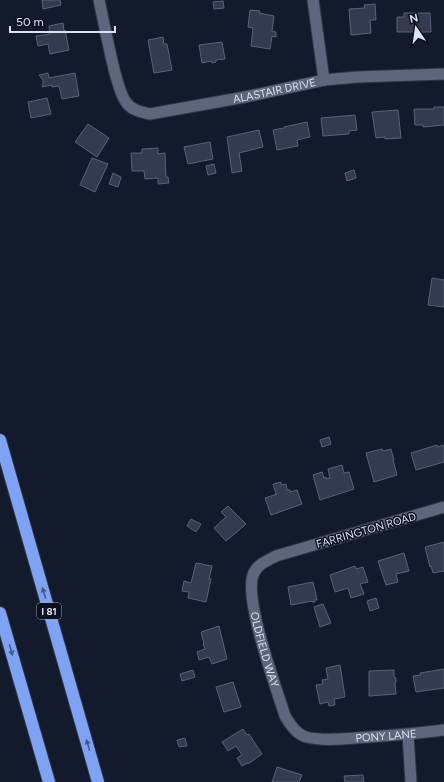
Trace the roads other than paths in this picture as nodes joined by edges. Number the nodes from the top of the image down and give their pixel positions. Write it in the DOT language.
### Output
graph roads {
  1 [pos="99,0"];
  2 [pos="313,0"];
  3 [pos="444,74"];
  4 [pos="324,80"];
  5 [pos="0,440"];
  6 [pos="444,508"];
  7 [pos="289,552"];
  8 [pos="0,613"];
  9 [pos="444,730"];
  10 [pos="408,735"];
  11 [pos="327,740"];
  12 [pos="49,782"];
  13 [pos="98,782"];
  14 [pos="411,782"];
  1 -- 4 [label="street, ALASTAIR DRIVE"];
  2 -- 4 [label="street"];
  3 -- 4 [label="street, ALASTAIR DRIVE"];
  13 -- 5 [label="highway, I 81, one-way"];
  6 -- 7 [label="street, FARRINGTON ROAD"];
  7 -- 11 [label="street, OLDFIELD WAY"];
  8 -- 12 [label="highway, one-way"];
  9 -- 10 [label="street, PONY LANE"];
  10 -- 11 [label="street, PONY LANE"];
  10 -- 14 [label="street"];
}
